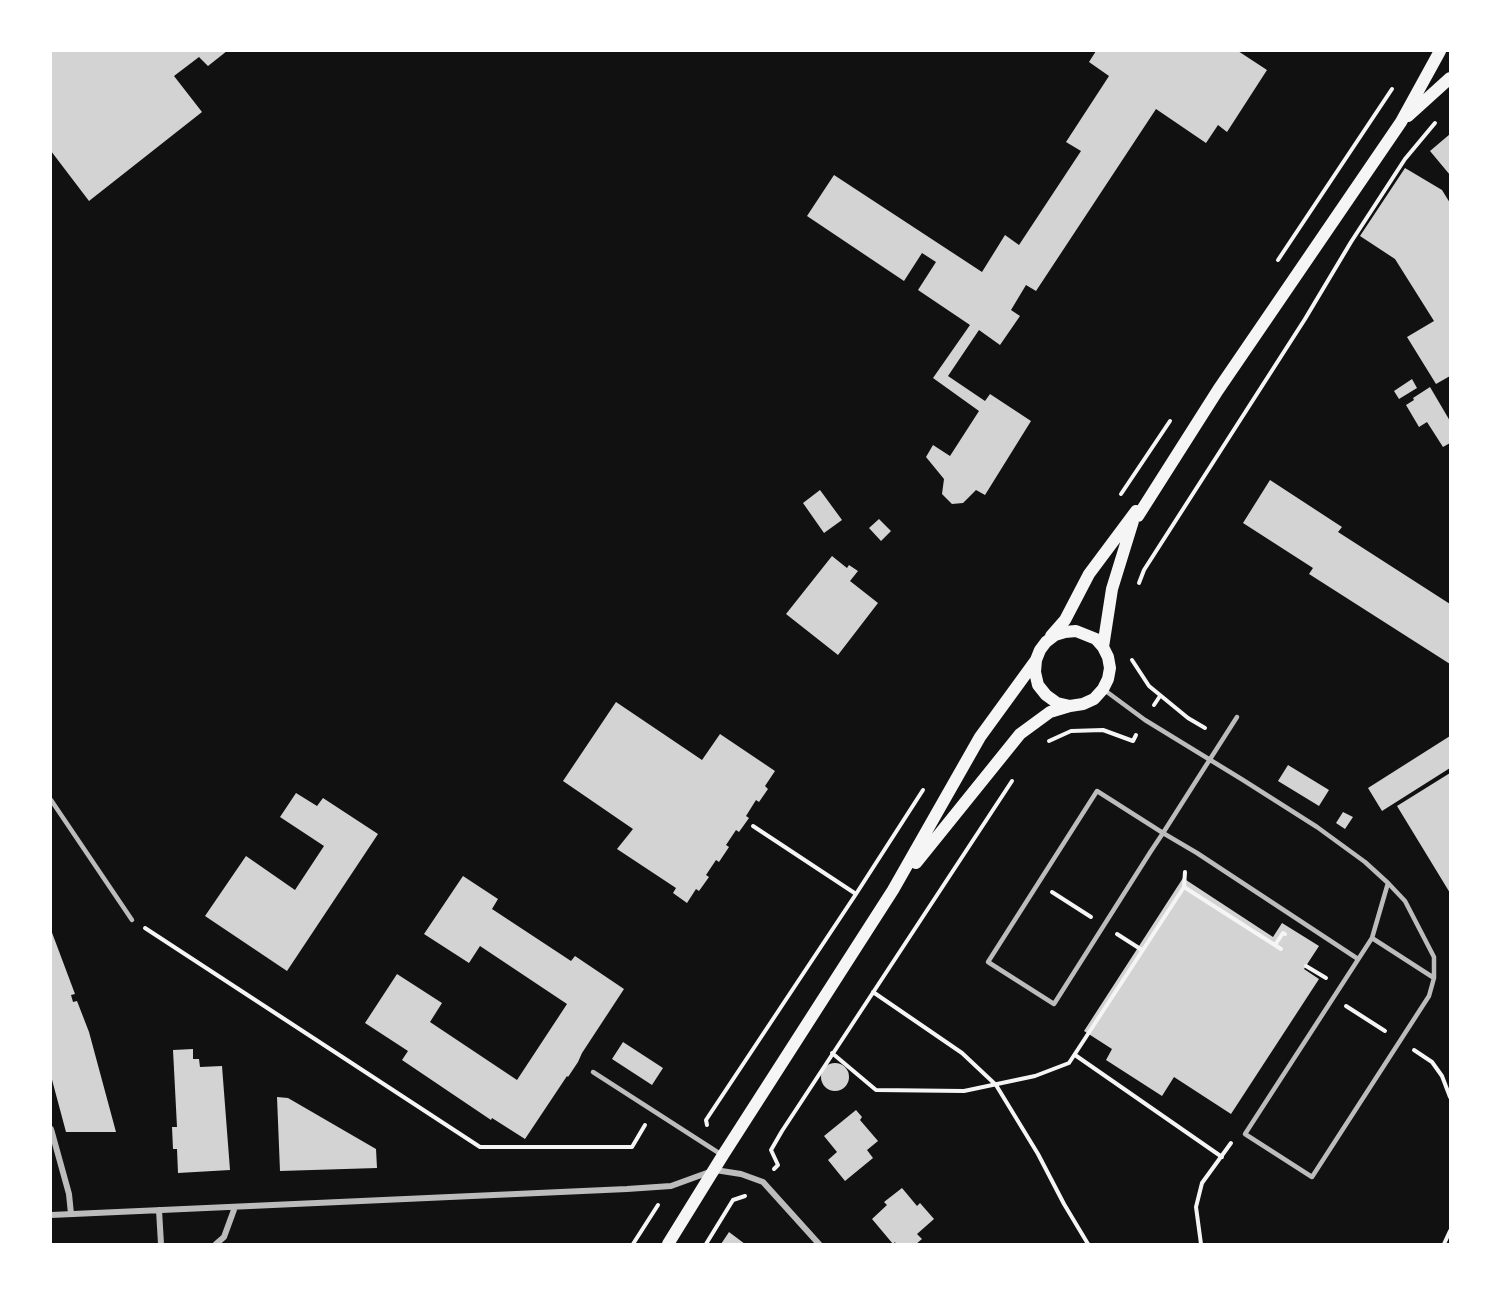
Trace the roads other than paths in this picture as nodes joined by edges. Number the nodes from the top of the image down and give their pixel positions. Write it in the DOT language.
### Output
graph roads {
  1 [pos="1440,51"];
  2 [pos="1450,78"];
  3 [pos="1401,122"];
  4 [pos="1136,511"];
  5 [pos="1046,642"];
  6 [pos="1103,647"];
  7 [pos="1036,660"];
  8 [pos="1103,689"];
  9 [pos="1070,706"];
  10 [pos="1237,717"];
  11 [pos="1210,760"];
  12 [pos="51,800"];
  13 [pos="1163,833"];
  14 [pos="1388,883"];
  15 [pos="893,890"];
  16 [pos="132,920"];
  17 [pos="1371,938"];
  18 [pos="1358,958"];
  19 [pos="1434,978"];
  20 [pos="593,1072"];
  21 [pos="51,1129"];
  22 [pos="723,1155"];
  23 [pos="715,1170"];
  24 [pos="235,1207"];
  25 [pos="159,1210"];
  26 [pos="71,1214"];
  27 [pos="51,1215"];
  28 [pos="161,1244"];
  29 [pos="216,1244"];
  30 [pos="668,1244"];
  31 [pos="819,1244"];
  1 -- 3 [label="main road"];
  2 -- 3 [label="main road"];
  3 -- 4 [label="main road"];
  4 -- 5 [label="main road"];
  4 -- 6 [label="main road"];
  5 -- 6 [label="main road"];
  5 -- 7 [label="main road"];
  6 -- 8 [label="main road"];
  7 -- 9 [label="main road"];
  7 -- 15 [label="main road"];
  8 -- 9 [label="main road"];
  8 -- 11 [label="lane"];
  9 -- 15 [label="main road"];
  10 -- 11 [label="lane"];
  11 -- 13 [label="lane"];
  11 -- 14 [label="lane"];
  12 -- 16 [label="lane"];
  13 -- 13 [label="lane"];
  13 -- 18 [label="lane"];
  14 -- 17 [label="lane"];
  14 -- 19 [label="lane"];
  15 -- 22 [label="main road"];
  17 -- 18 [label="lane"];
  17 -- 19 [label="lane"];
  18 -- 19 [label="lane"];
  20 -- 22 [label="lane"];
  21 -- 26 [label="street"];
  22 -- 23 [label="main road"];
  23 -- 24 [label="street"];
  23 -- 30 [label="main road"];
  23 -- 31 [label="street"];
  24 -- 25 [label="street"];
  24 -- 29 [label="street"];
  25 -- 26 [label="street"];
  25 -- 28 [label="street"];
  26 -- 27 [label="street"];
}
